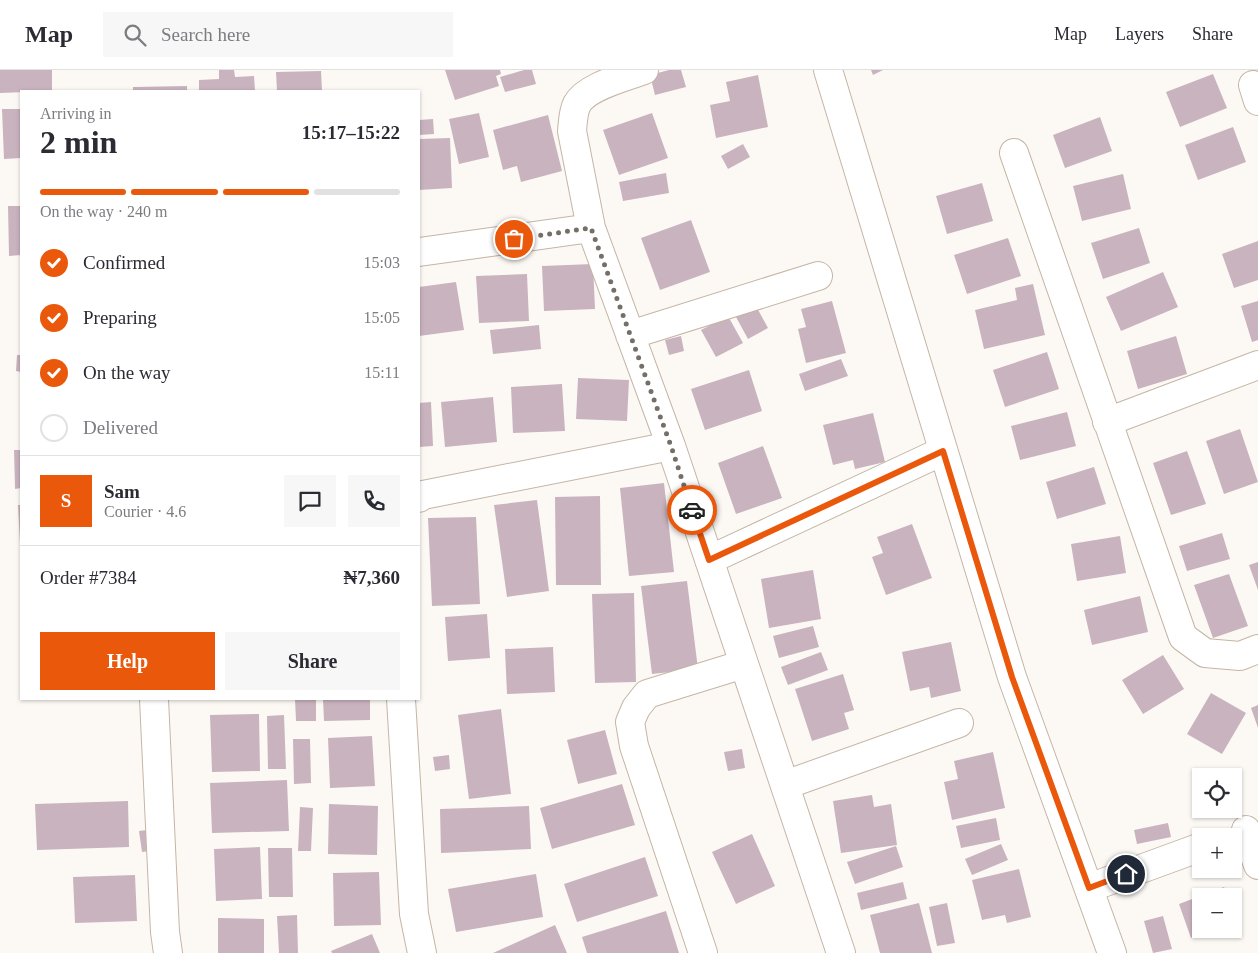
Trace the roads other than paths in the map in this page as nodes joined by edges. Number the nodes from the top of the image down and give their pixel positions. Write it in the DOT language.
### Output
graph roads {
  1 [pos="644,70"];
  2 [pos="828,70"];
  3 [pos="1014,153"];
  4 [pos="591,228"];
  5 [pos="420,252"];
  6 [pos="818,276"];
  7 [pos="630,334"];
  8 [pos="1258,365"];
  9 [pos="1107,422"];
  10 [pos="671,446"];
  11 [pos="943,451"];
  12 [pos="420,497"];
  13 [pos="709,560"];
  14 [pos="1258,649"];
  15 [pos="744,664"];
  16 [pos="154,700"];
  17 [pos="401,700"];
  18 [pos="959,723"];
  19 [pos="785,785"];
  20 [pos="1245,831"];
  21 [pos="1192,850"];
  22 [pos="1258,865"];
  23 [pos="1089,888"];
  24 [pos="168,953"];
  25 [pos="422,953"];
  26 [pos="703,953"];
  27 [pos="841,953"];
  28 [pos="1112,953"];
  1 -- 4 [label="street"];
  2 -- 11 [label="street"];
  3 -- 9 [label="street"];
  4 -- 5 [label="street"];
  4 -- 7 [label="street"];
  6 -- 7 [label="street"];
  7 -- 10 [label="street"];
  8 -- 9 [label="street"];
  9 -- 14 [label="street"];
  10 -- 12 [label="street"];
  10 -- 13 [label="street"];
  11 -- 13 [label="street"];
  11 -- 23 [label="street"];
  13 -- 15 [label="street"];
  15 -- 19 [label="street"];
  15 -- 26 [label="street"];
  16 -- 24 [label="street"];
  17 -- 25 [label="street"];
  18 -- 19 [label="street"];
  19 -- 27 [label="street"];
  20 -- 22 [label="street"];
  21 -- 23 [label="street"];
  23 -- 28 [label="street"];
}
